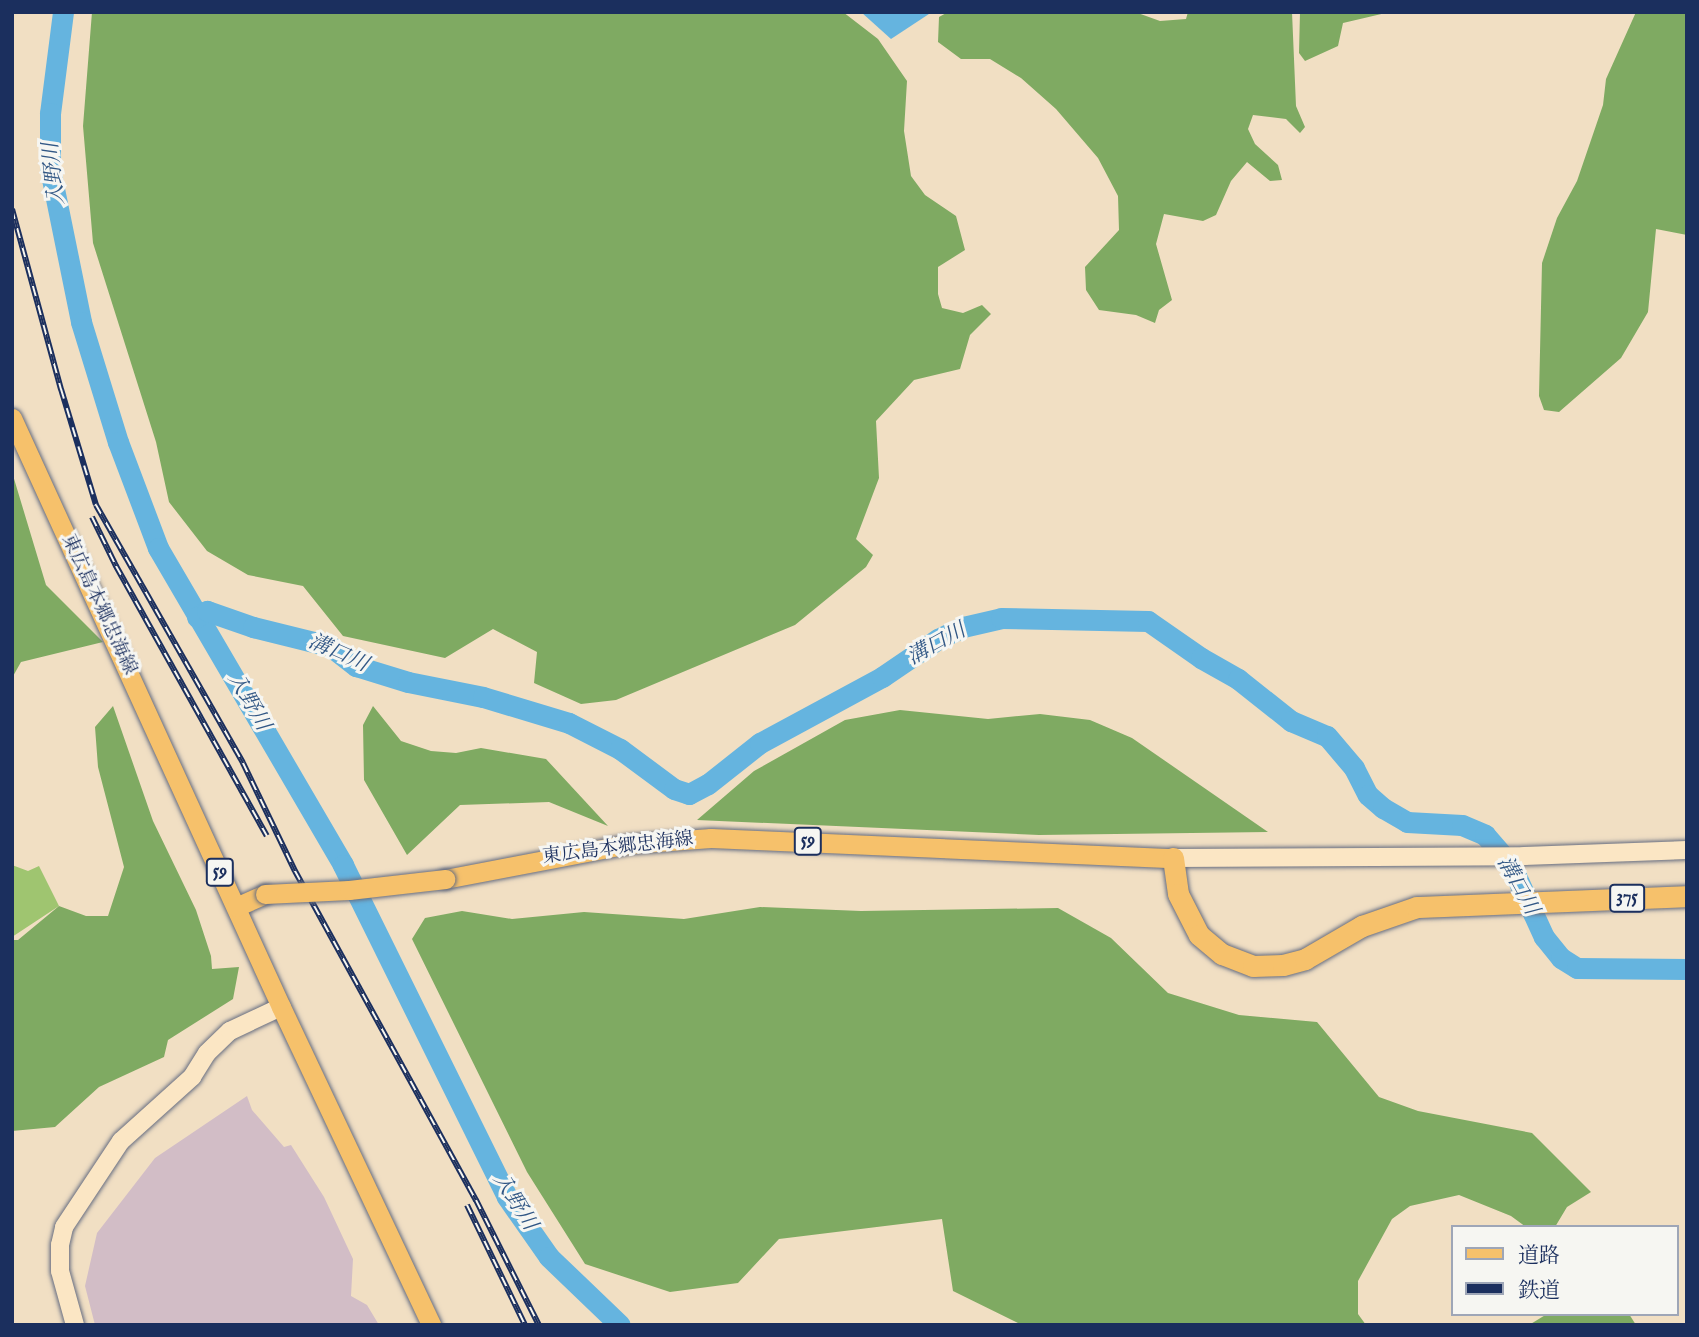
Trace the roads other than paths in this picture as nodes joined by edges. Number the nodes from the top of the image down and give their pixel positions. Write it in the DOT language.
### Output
graph roads {
  1 [pos="12,418"];
  2 [pos="1687,850"];
  3 [pos="1173,858"];
  4 [pos="1687,896"];
  5 [pos="236,907"];
  6 [pos="281,1007"];
  7 [pos="75,1325"];
  8 [pos="431,1325"];
  1 -- 5 [label="main road, 東広島本郷忠海線 / 59"];
  2 -- 3 [label="street"];
  3 -- 4 [label="highway, 375"];
  3 -- 5 [label="main road, 東広島本郷忠海線 / 59, bridge"];
  5 -- 6 [label="main road, 東広島本郷忠海線 / 59"];
  6 -- 7 [label="street"];
  6 -- 8 [label="main road, 東広島本郷忠海線 / 59"];
}
